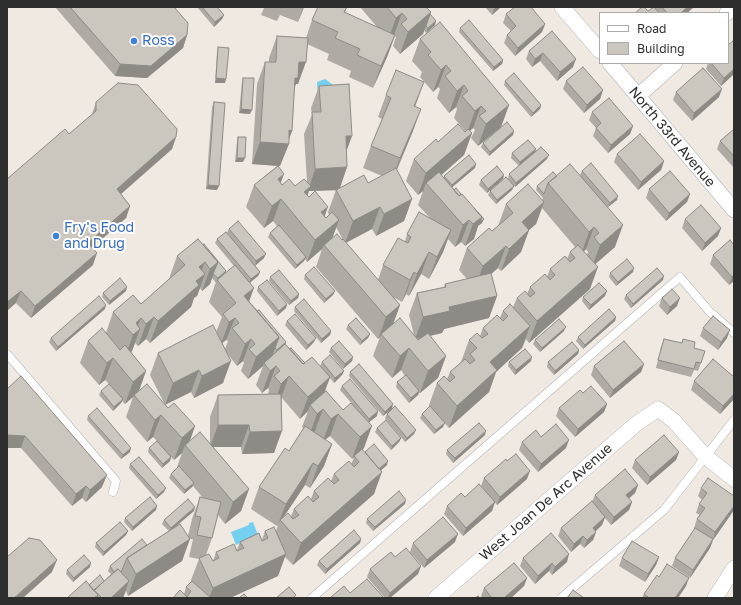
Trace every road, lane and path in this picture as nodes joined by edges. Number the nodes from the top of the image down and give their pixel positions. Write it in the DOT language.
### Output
graph roads {
  1 [pos="562,7"];
  2 [pos="599,50"];
  3 [pos="611,64"];
  4 [pos="674,64"];
  5 [pos="638,96"];
  6 [pos="734,210"];
  7 [pos="734,333"];
  8 [pos="8,355"];
  9 [pos="734,420"];
  10 [pos="705,456"];
  11 [pos="734,479"];
  12 [pos="113,492"];
  13 [pos="734,568"];
  14 [pos="312,598"];
  15 [pos="436,598"];
  16 [pos="561,598"];
  17 [pos="715,598"];
  1 -- 2 [label="street"];
  3 -- 5 [label="street, North 33rd Avenue"];
  4 -- 5 [label="street"];
  5 -- 6 [label="street, North 33rd Avenue"];
  7 -- 14 [label="lane"];
  8 -- 12 [label="lane"];
  9 -- 10 [label="lane"];
  10 -- 11 [label="street"];
  10 -- 15 [label="street, West Joan De Arc Avenue"];
  10 -- 16 [label="lane"];
  13 -- 17 [label="street"];
}
